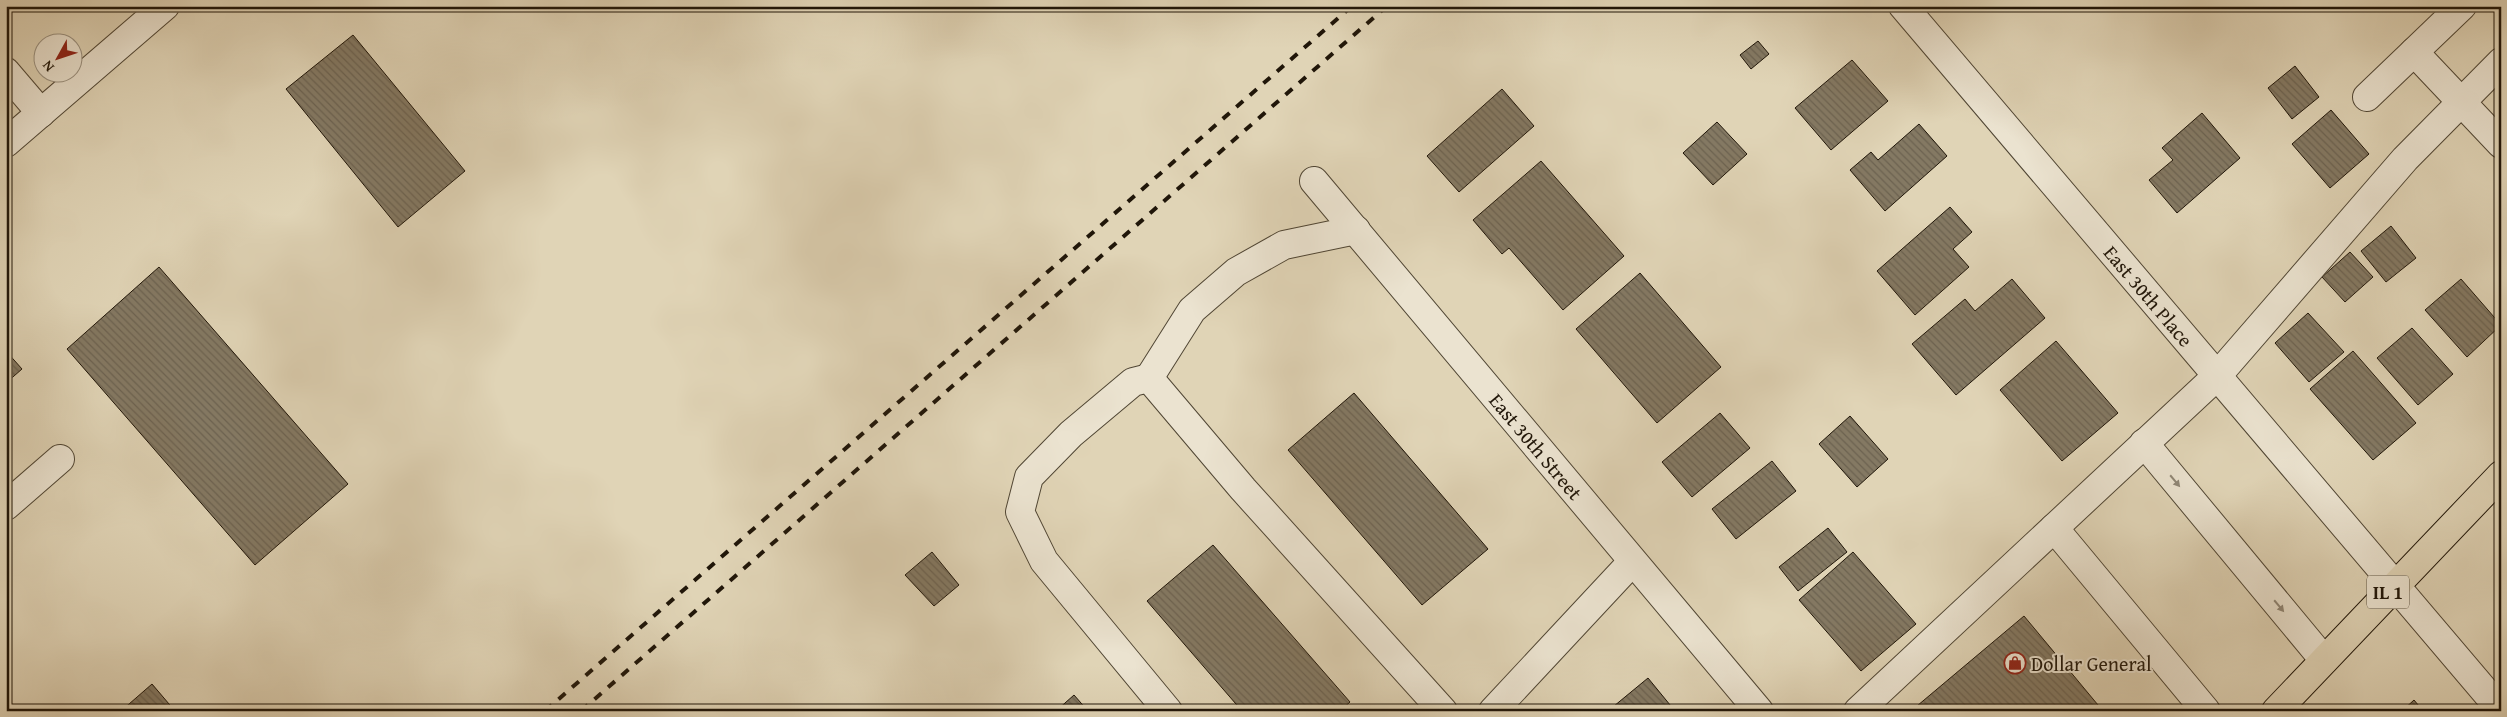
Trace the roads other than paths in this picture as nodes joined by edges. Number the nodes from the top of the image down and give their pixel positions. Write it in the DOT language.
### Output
graph roads {
  1 [pos="165,6"];
  2 [pos="1903,6"];
  3 [pos="2462,6"];
  4 [pos="2414,52"];
  5 [pos="2501,62"];
  6 [pos="6,72"];
  7 [pos="2368,97"];
  8 [pos="2462,101"];
  9 [pos="41,113"];
  10 [pos="6,143"];
  11 [pos="2501,144"];
  12 [pos="1314,181"];
  13 [pos="1356,230"];
  14 [pos="2217,376"];
  15 [pos="1150,378"];
  16 [pos="2144,443"];
  17 [pos="60,458"];
  18 [pos="2501,474"];
  19 [pos="6,506"];
  20 [pos="2054,528"];
  21 [pos="1632,562"];
  22 [pos="2394,586"];
  23 [pos="2324,660"];
  24 [pos="2501,710"];
  25 [pos="1168,711"];
  26 [pos="1443,711"];
  27 [pos="1493,711"];
  28 [pos="1759,711"];
  29 [pos="1858,711"];
  30 [pos="2206,711"];
  31 [pos="2276,711"];
  1 -- 9 [label="street"];
  2 -- 14 [label="street, East 30th Place"];
  3 -- 4 [label="street"];
  4 -- 7 [label="street"];
  4 -- 8 [label="street"];
  5 -- 8 [label="street"];
  6 -- 9 [label="street"];
  8 -- 11 [label="street"];
  8 -- 14 [label="street"];
  9 -- 10 [label="street"];
  12 -- 13 [label="street, East 30th Street"];
  13 -- 15 [label="street"];
  13 -- 21 [label="street, East 30th Street"];
  14 -- 16 [label="street"];
  14 -- 22 [label="street, East 30th Place"];
  15 -- 25 [label="street"];
  15 -- 26 [label="street"];
  16 -- 20 [label="street"];
  16 -- 23 [label="street, one-way"];
  17 -- 19 [label="street"];
  18 -- 22 [label="main road, IL 1"];
  20 -- 29 [label="street"];
  20 -- 30 [label="street"];
  21 -- 27 [label="street"];
  21 -- 28 [label="street, East 30th Street"];
  22 -- 23 [label="main road, IL 1"];
  22 -- 24 [label="street, East 30th Place"];
  23 -- 31 [label="main road, IL 1"];
}
